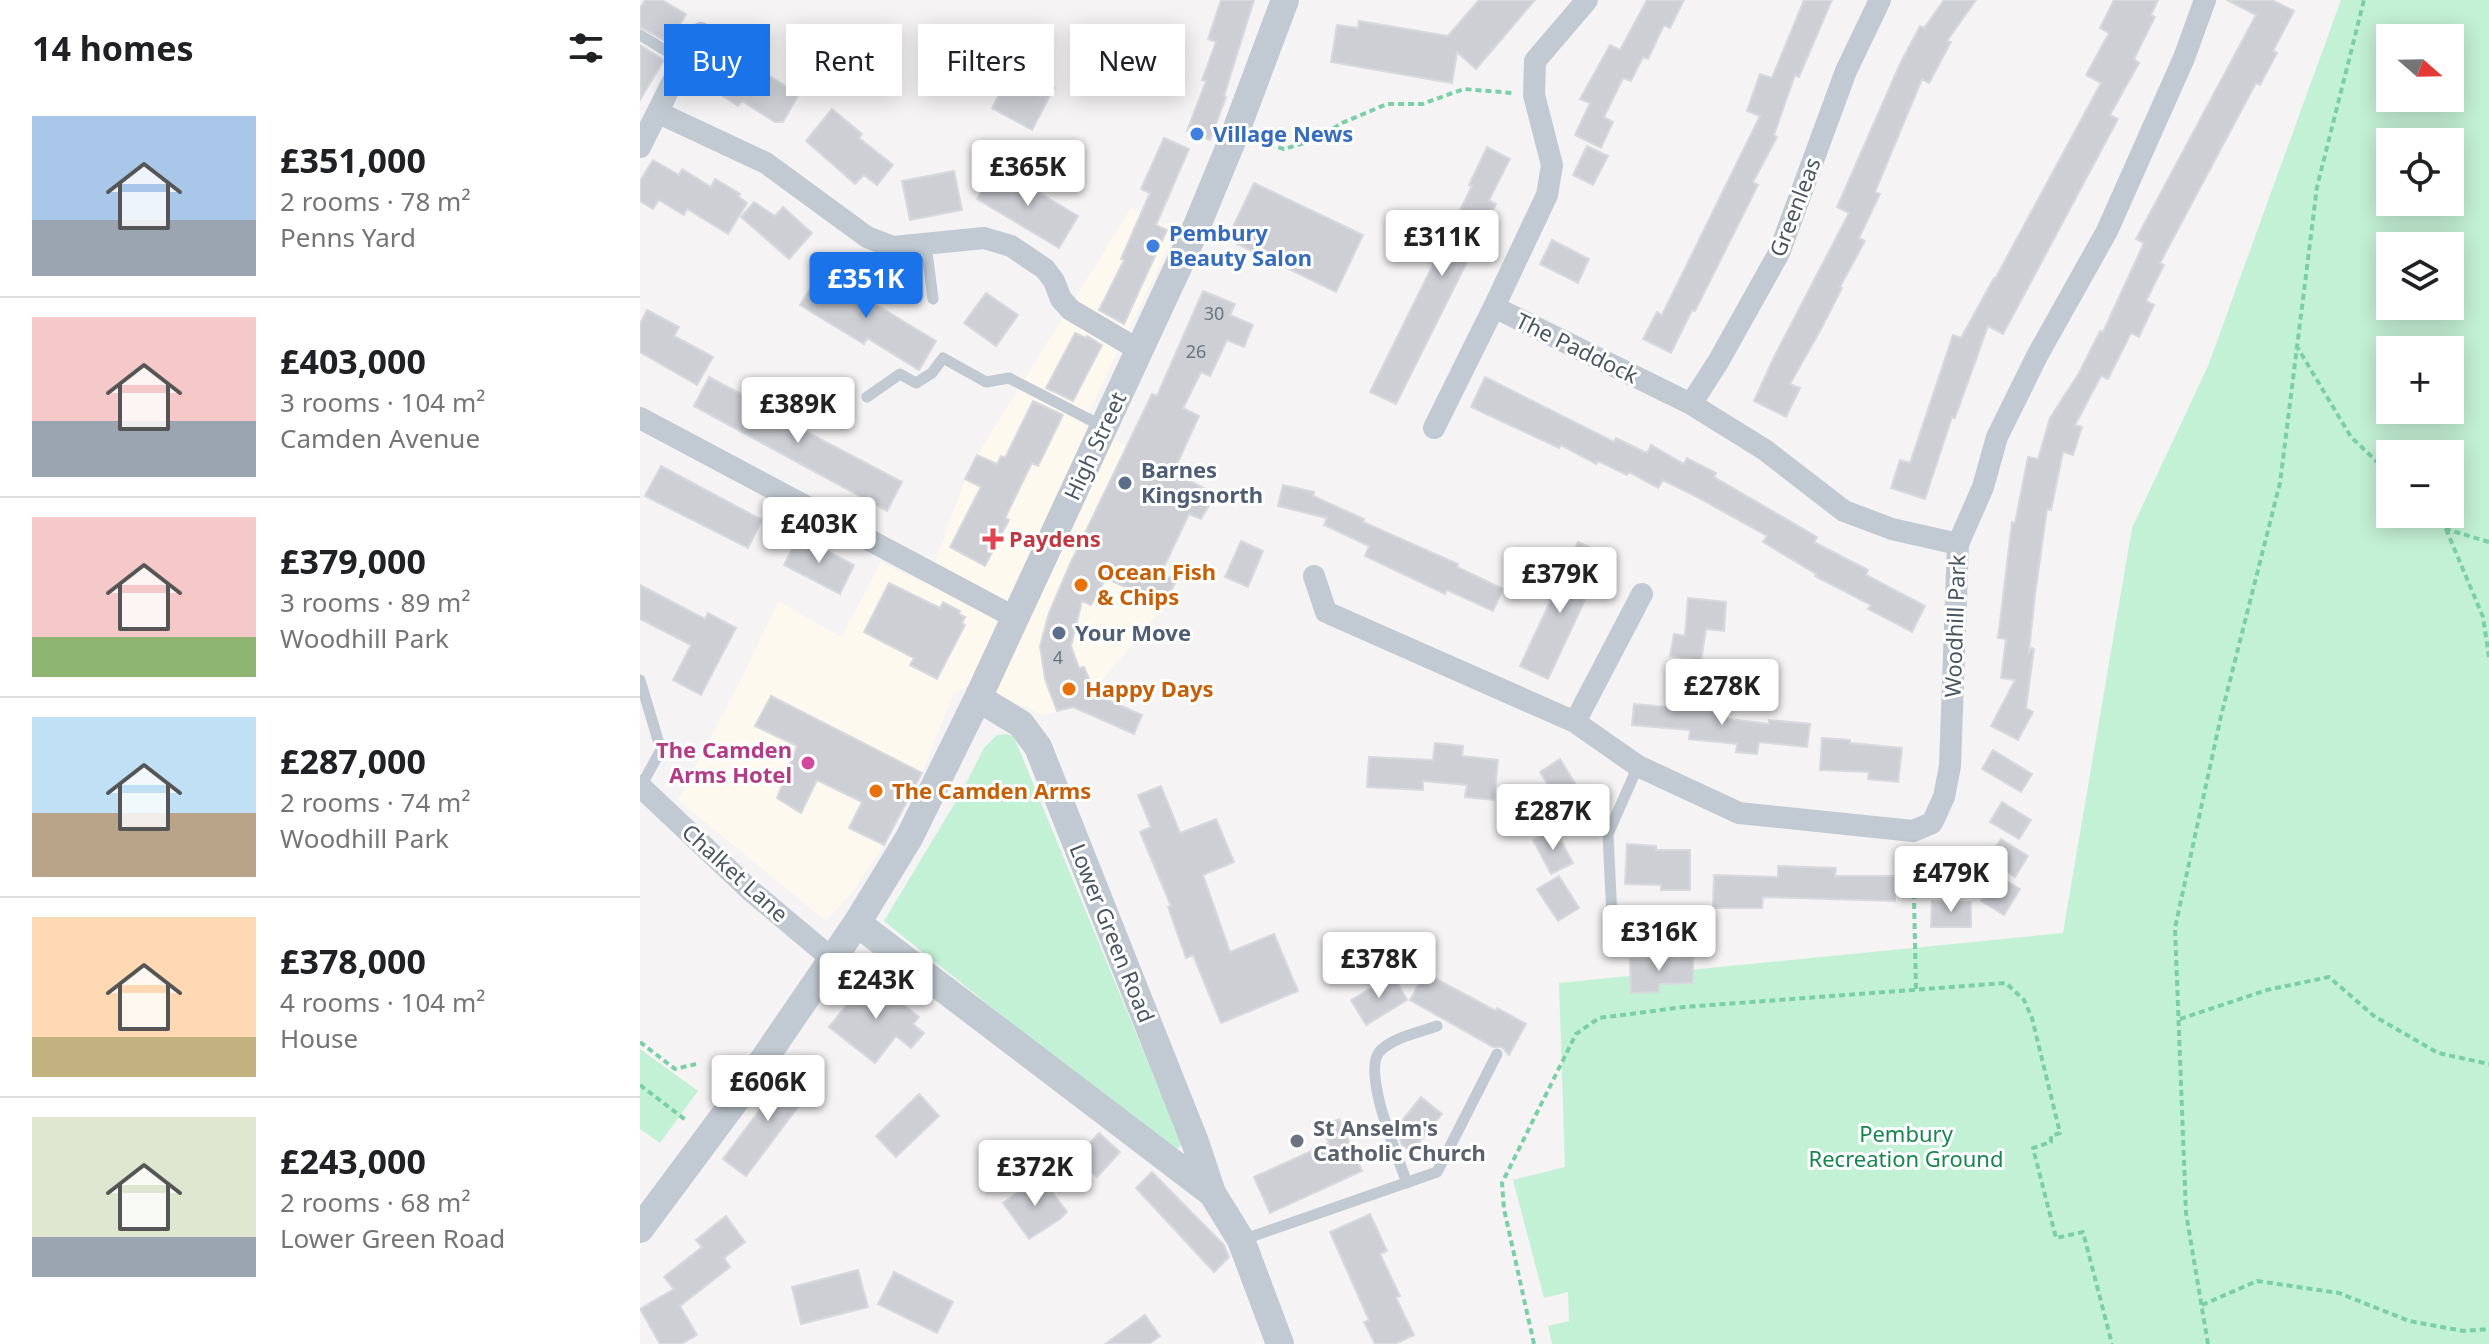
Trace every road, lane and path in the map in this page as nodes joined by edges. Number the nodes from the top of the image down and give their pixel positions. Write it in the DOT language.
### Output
graph roads {
  1 [pos="1285,0"];
  2 [pos="1587,0"];
  3 [pos="1880,0"];
  4 [pos="2205,0"];
  5 [pos="2364,0"];
  6 [pos="640,35"];
  7 [pos="664,50"];
  8 [pos="1534,95"];
  9 [pos="667,96"];
  10 [pos="659,113"];
  11 [pos="1234,136"];
  12 [pos="640,147"];
  13 [pos="926,244"];
  14 [pos="933,299"];
  15 [pos="1494,307"];
  16 [pos="2296,345"];
  17 [pos="1139,350"];
  18 [pos="867,397"];
  19 [pos="1691,404"];
  20 [pos="640,418"];
  21 [pos="1104,427"];
  22 [pos="1434,428"];
  23 [pos="2376,461"];
  24 [pos="2446,529"];
  25 [pos="2489,542"];
  26 [pos="1958,544"];
  27 [pos="1314,576"];
  28 [pos="1642,594"];
  29 [pos="1014,617"];
  30 [pos="2489,657"];
  31 [pos="640,680"];
  32 [pos="978,698"];
  33 [pos="1575,722"];
  34 [pos="1638,766"];
  35 [pos="640,786"];
  36 [pos="1913,831"];
  37 [pos="1612,917"];
  38 [pos="857,923"];
  39 [pos="831,958"];
  40 [pos="1916,990"];
  41 [pos="2179,1019"];
  42 [pos="1437,1026"];
  43 [pos="640,1042"];
  44 [pos="1497,1054"];
  45 [pos="696,1064"];
  46 [pos="2489,1064"];
  47 [pos="640,1085"];
  48 [pos="687,1121"];
  49 [pos="1407,1183"];
  50 [pos="1212,1193"];
  51 [pos="640,1229"];
  52 [pos="1241,1240"];
  53 [pos="2202,1305"];
  54 [pos="2489,1329"];
  55 [pos="1274,1342"];
  56 [pos="1534,1344"];
  57 [pos="2112,1344"];
  58 [pos="2208,1344"];
  1 -- 11 [label="street, High Street"];
  2 -- 8 [label="street, The Paddock"];
  3 -- 19 [label="street, Greenleas"];
  4 -- 26 [label="street, Woodhill Park"];
  5 -- 16 [label="path"];
  6 -- 7 [label="lane"];
  8 -- 11 [label="path"];
  8 -- 15 [label="street, The Paddock"];
  9 -- 10 [label="street"];
  10 -- 12 [label="street"];
  10 -- 13 [label="street"];
  11 -- 17 [label="street, High Street"];
  13 -- 14 [label="lane"];
  13 -- 17 [label="street"];
  15 -- 19 [label="street, The Paddock"];
  15 -- 22 [label="street"];
  16 -- 23 [label="path"];
  16 -- 41 [label="path"];
  17 -- 21 [label="street, High Street"];
  18 -- 21 [label="lane"];
  19 -- 26 [label="street, The Paddock"];
  20 -- 29 [label="street"];
  21 -- 29 [label="street, High Street"];
  24 -- 25 [label="path"];
  24 -- 30 [label="path"];
  26 -- 36 [label="street, Woodhill Park"];
  27 -- 33 [label="street"];
  28 -- 33 [label="street"];
  29 -- 32 [label="street, High Street"];
  31 -- 35 [label="lane"];
  32 -- 38 [label="street, High Street"];
  32 -- 50 [label="street, Lower Green Road"];
  33 -- 34 [label="street"];
  34 -- 36 [label="street"];
  34 -- 37 [label="lane"];
  35 -- 39 [label="street, Chalket Lane"];
  36 -- 40 [label="path"];
  38 -- 39 [label="street, High Street"];
  38 -- 50 [label="street, Lower Green Road"];
  39 -- 51 [label="street, High Street"];
  40 -- 56 [label="path"];
  40 -- 57 [label="path"];
  41 -- 46 [label="path"];
  41 -- 53 [label="path"];
  42 -- 49 [label="lane"];
  43 -- 45 [label="path"];
  44 -- 49 [label="lane"];
  47 -- 48 [label="path"];
  49 -- 52 [label="lane"];
  50 -- 52 [label="street, Lower Green Road"];
  52 -- 55 [label="street, Lower Green Road"];
  53 -- 54 [label="path"];
  53 -- 58 [label="path"];
}
